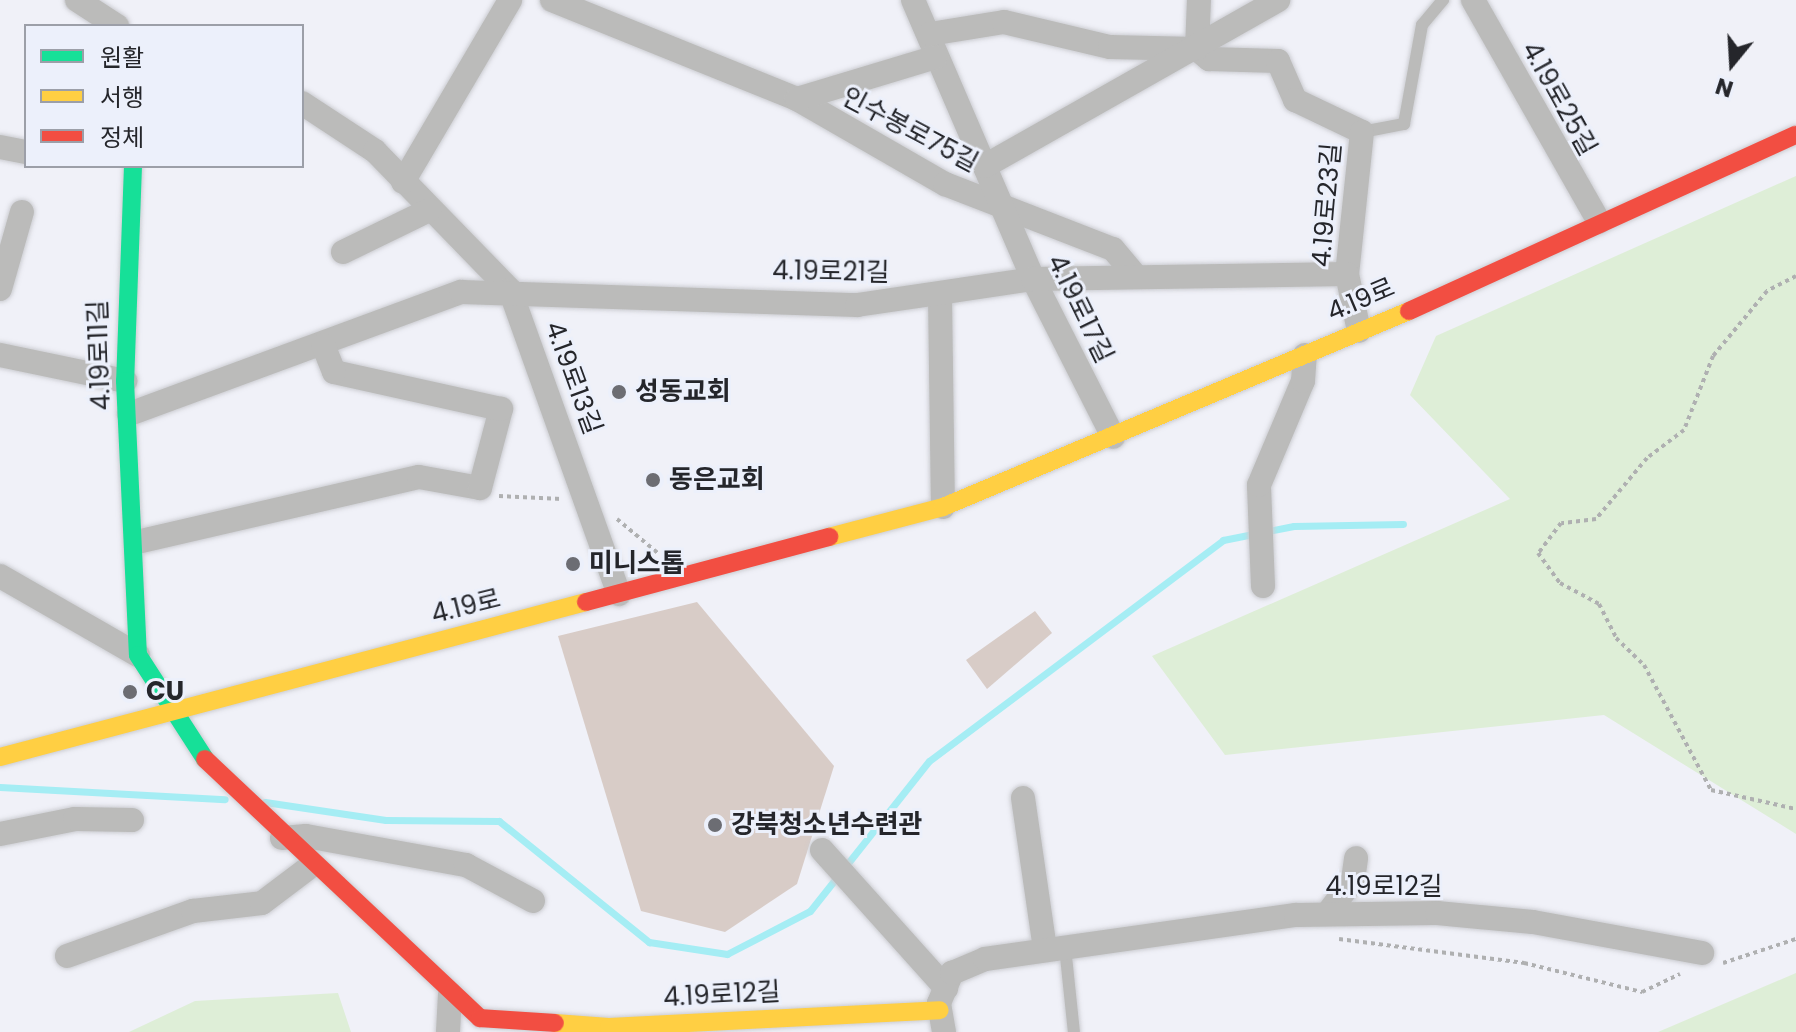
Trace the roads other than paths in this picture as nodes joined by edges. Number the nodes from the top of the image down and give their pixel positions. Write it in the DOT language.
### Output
graph roads {
  1 [pos="77,0"];
  2 [pos="510,0"];
  3 [pos="552,0"];
  4 [pos="913,0"];
  5 [pos="1199,0"];
  6 [pos="1278,0"];
  7 [pos="1443,0"];
  8 [pos="1473,0"];
  9 [pos="114,24"];
  10 [pos="933,45"];
  11 [pos="1197,49"];
  12 [pos="797,99"];
  13 [pos="304,104"];
  14 [pos="1362,132"];
  15 [pos="1796,135"];
  16 [pos="0,147"];
  17 [pos="24,152"];
  18 [pos="985,166"];
  19 [pos="133,168"];
  20 [pos="403,182"];
  21 [pos="1001,203"];
  22 [pos="429,210"];
  23 [pos="22,212"];
  24 [pos="1599,222"];
  25 [pos="343,252"];
  26 [pos="1347,274"];
  27 [pos="1135,275"];
  28 [pos="1033,279"];
  29 [pos="0,289"];
  30 [pos="510,290"];
  31 [pos="940,296"];
  32 [pos="1359,331"];
  33 [pos="323,345"];
  34 [pos="0,355"];
  35 [pos="1305,355"];
  36 [pos="125,381"];
  37 [pos="129,414"];
  38 [pos="1113,437"];
  39 [pos="943,507"];
  40 [pos="137,542"];
  41 [pos="0,576"];
  42 [pos="1263,586"];
  43 [pos="619,594"];
  44 [pos="138,655"];
  45 [pos="168,711"];
  46 [pos="0,757"];
  47 [pos="1023,798"];
  48 [pos="132,820"];
  49 [pos="0,834"];
  50 [pos="282,838"];
  51 [pos="822,850"];
  52 [pos="1356,858"];
  53 [pos="311,866"];
  54 [pos="533,901"];
  55 [pos="1320,915"];
  56 [pos="1055,948"];
  57 [pos="67,956"];
  58 [pos="1703,964"];
  59 [pos="450,994"];
  60 [pos="943,1010"];
  61 [pos="507,1027"];
  62 [pos="448,1032"];
  63 [pos="1074,1032"];
  1 -- 9 [label="street"];
  2 -- 20 [label="street"];
  3 -- 12 [label="street, 인수봉로75길"];
  4 -- 10 [label="street, 4.19로17길"];
  5 -- 11 [label="street"];
  6 -- 11 [label="street"];
  7 -- 14 [label="lane, 4.19로23길"];
  8 -- 24 [label="street, 4.19로25길"];
  10 -- 11 [label="street, 4.19로23길"];
  10 -- 12 [label="street, 인수봉로75길"];
  10 -- 18 [label="street, 4.19로17길"];
  11 -- 14 [label="street, 4.19로23길"];
  11 -- 18 [label="street"];
  12 -- 21 [label="street, 인수봉로75길"];
  13 -- 20 [label="street, 4.19로13길"];
  14 -- 26 [label="street, 4.19로23길"];
  15 -- 24 [label="street, 4.19로"];
  16 -- 17 [label="street"];
  18 -- 21 [label="street, 4.19로17길"];
  19 -- 36 [label="street, 4.19로11길"];
  20 -- 22 [label="street, 4.19로13길"];
  21 -- 27 [label="street, 4.19로17길"];
  21 -- 28 [label="street, 4.19로17길"];
  22 -- 25 [label="street"];
  22 -- 30 [label="street, 4.19로13길"];
  23 -- 29 [label="street"];
  24 -- 32 [label="street, 4.19로"];
  26 -- 27 [label="street, 4.19로21길"];
  26 -- 32 [label="street, 4.19로23길"];
  27 -- 28 [label="street, 4.19로21길"];
  28 -- 31 [label="street, 4.19로21길"];
  28 -- 38 [label="street, 4.19로17길"];
  30 -- 31 [label="street, 4.19로21길"];
  30 -- 33 [label="street, 4.19로21길"];
  30 -- 43 [label="street, 4.19로13길"];
  31 -- 39 [label="street"];
  32 -- 35 [label="street, 4.19로"];
  33 -- 37 [label="street, 4.19로21길"];
  33 -- 40 [label="street"];
  34 -- 36 [label="street"];
  35 -- 38 [label="street, 4.19로"];
  35 -- 42 [label="street"];
  36 -- 37 [label="street, 4.19로11길"];
  37 -- 40 [label="street, 4.19로11길"];
  38 -- 39 [label="street, 4.19로"];
  39 -- 43 [label="street, 4.19로"];
  40 -- 44 [label="street, 4.19로11길"];
  41 -- 44 [label="street"];
  43 -- 45 [label="street, 4.19로"];
  44 -- 45 [label="street, 4.19로11길"];
  45 -- 46 [label="street, 4.19로"];
  45 -- 50 [label="street, 4.19로12길"];
  47 -- 56 [label="street"];
  48 -- 49 [label="street"];
  50 -- 53 [label="street, 4.19로12길"];
  50 -- 54 [label="street"];
  51 -- 60 [label="street"];
  52 -- 55 [label="street"];
  53 -- 57 [label="street"];
  53 -- 59 [label="street, 4.19로12길"];
  55 -- 56 [label="street, 4.19로12길"];
  55 -- 58 [label="street, 4.19로12길"];
  56 -- 60 [label="street, 4.19로12길"];
  56 -- 63 [label="lane"];
  59 -- 61 [label="street, 4.19로12길"];
  59 -- 62 [label="street"];
  60 -- 61 [label="street, 4.19로12길"];
}
